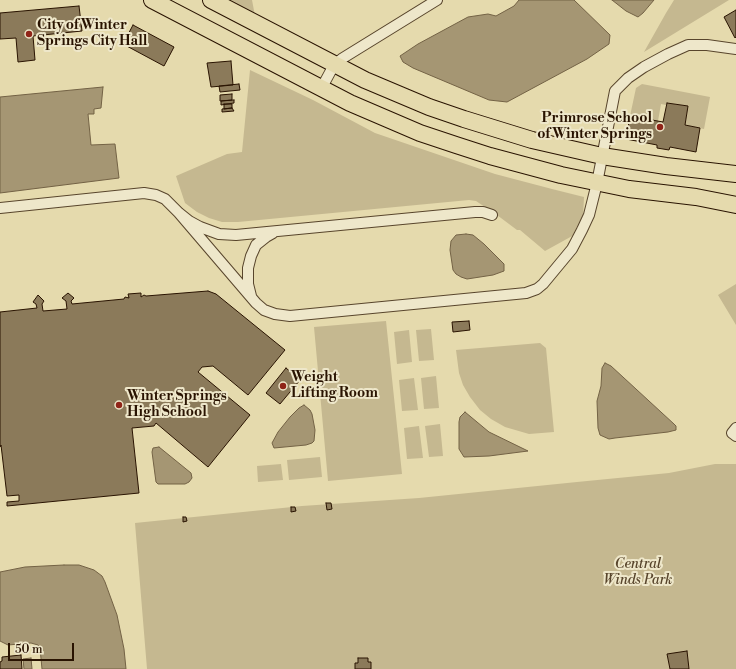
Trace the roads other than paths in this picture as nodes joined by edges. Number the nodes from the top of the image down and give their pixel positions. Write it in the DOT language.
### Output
graph roads {
  1 [pos="152,0"];
  2 [pos="211,0"];
  3 [pos="437,0"];
  4 [pos="736,49"];
  5 [pos="334,65"];
  6 [pos="321,89"];
  7 [pos="602,156"];
  8 [pos="736,174"];
  9 [pos="597,183"];
  10 [pos="736,204"];
  11 [pos="0,208"];
  12 [pos="179,213"];
  13 [pos="492,215"];
  14 [pos="277,231"];
  15 [pos="251,298"];
  1 -- 6 [label="main road"];
  2 -- 5 [label="main road"];
  3 -- 5 [label="street"];
  4 -- 7 [label="street"];
  5 -- 6 [label="street"];
  5 -- 7 [label="main road"];
  6 -- 9 [label="main road"];
  7 -- 8 [label="main road"];
  7 -- 9 [label="street"];
  9 -- 10 [label="main road"];
  9 -- 15 [label="street"];
  11 -- 12 [label="street"];
  12 -- 14 [label="street"];
  12 -- 15 [label="street"];
  13 -- 14 [label="street"];
  14 -- 15 [label="street"];
}
